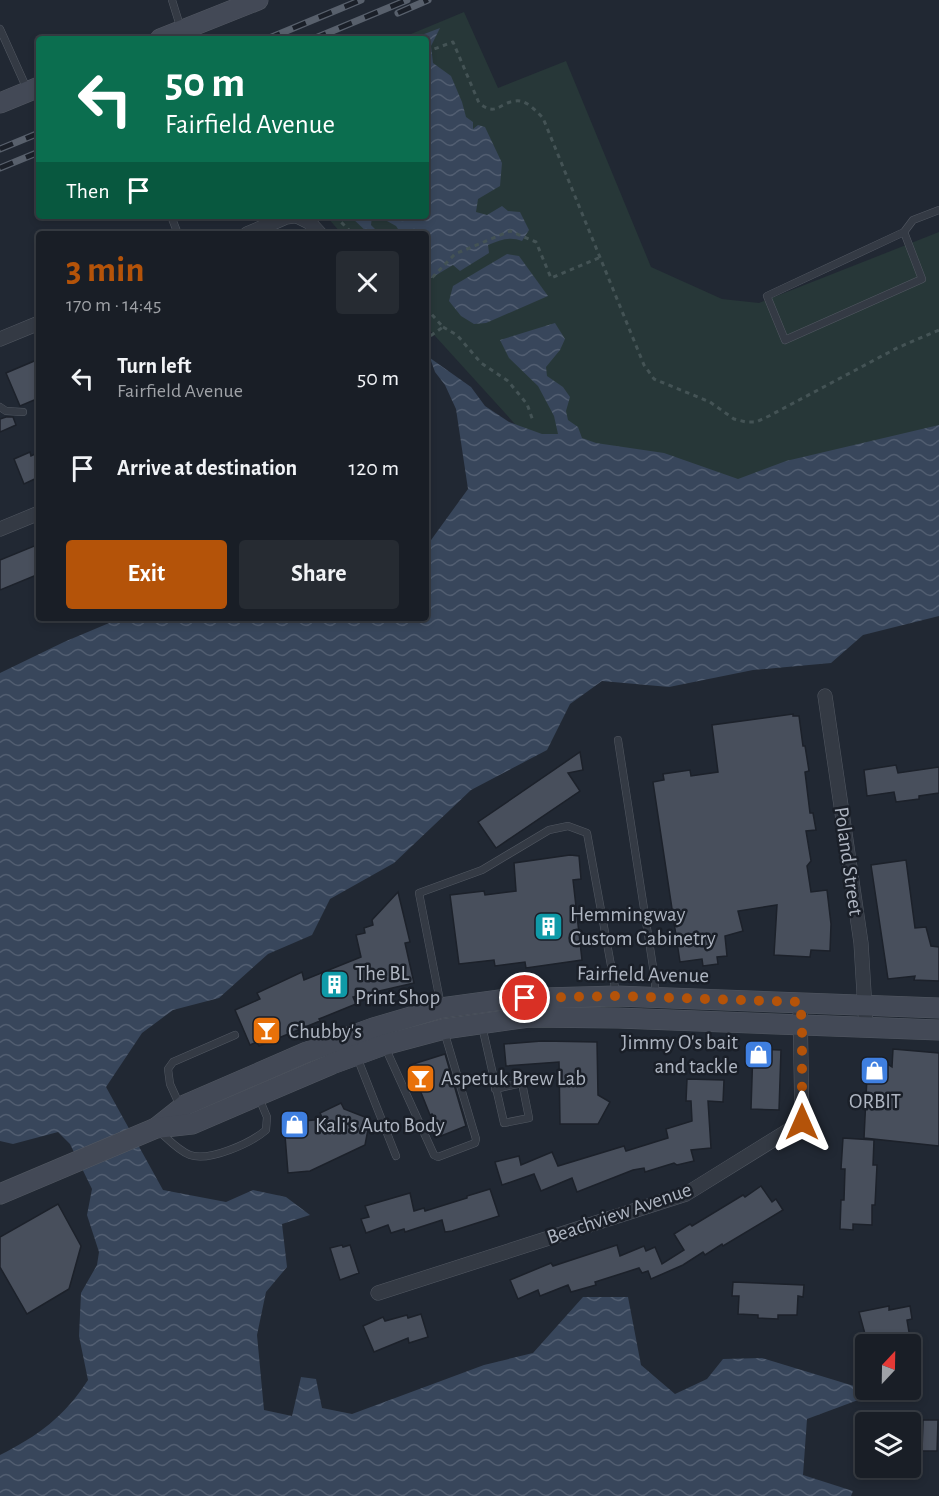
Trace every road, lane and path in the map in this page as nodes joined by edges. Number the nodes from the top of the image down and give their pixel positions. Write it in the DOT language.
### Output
graph roads {
  1 [pos="172,0"];
  2 [pos="258,0"];
  3 [pos="0,29"];
  4 [pos="182,30"];
  5 [pos="167,36"];
  6 [pos="429,51"];
  7 [pos="34,89"];
  8 [pos="0,103"];
  9 [pos="939,210"];
  10 [pos="281,219"];
  11 [pos="302,219"];
  12 [pos="338,219"];
  13 [pos="254,231"];
  14 [pos="317,231"];
  15 [pos="350,231"];
  16 [pos="904,232"];
  17 [pos="601,257"];
  18 [pos="429,281"];
  19 [pos="429,311"];
  20 [pos="36,324"];
  21 [pos="443,327"];
  22 [pos="939,330"];
  23 [pos="429,337"];
  24 [pos="0,339"];
  25 [pos="0,407"];
  26 [pos="22,412"];
  27 [pos="533,421"];
  28 [pos="36,514"];
  29 [pos="0,529"];
  30 [pos="825,696"];
  31 [pos="618,740"];
  32 [pos="616,996"];
  33 [pos="654,997"];
  34 [pos="800,1002"];
  35 [pos="866,1004"];
  36 [pos="441,1008"];
  37 [pos="939,1008"];
  38 [pos="618,1018"];
  39 [pos="654,1019"];
  40 [pos="481,1024"];
  41 [pos="802,1024"];
  42 [pos="866,1026"];
  43 [pos="444,1029"];
  44 [pos="939,1030"];
  45 [pos="235,1035"];
  46 [pos="384,1045"];
  47 [pos="356,1055"];
  48 [pos="495,1089"];
  49 [pos="258,1095"];
  50 [pos="181,1108"];
  51 [pos="150,1131"];
  52 [pos="396,1156"];
  53 [pos="0,1194"];
  54 [pos="378,1293"];
  1 -- 4 [label="lane"];
  2 -- 4 [label="main road"];
  3 -- 7 [label="lane"];
  4 -- 5 [label="main road"];
  6 -- 17 [label="path"];
  7 -- 8 [label="main road"];
  9 -- 16 [label="lane"];
  10 -- 13 [label="street"];
  11 -- 14 [label="street"];
  12 -- 15 [label="path"];
  16 -- 16 [label="lane"];
  17 -- 18 [label="path"];
  17 -- 22 [label="path"];
  19 -- 21 [label="path"];
  20 -- 24 [label="street"];
  21 -- 23 [label="path"];
  21 -- 27 [label="path"];
  25 -- 26 [label="lane"];
  28 -- 29 [label="street"];
  30 -- 35 [label="street, Poland Street"];
  31 -- 33 [label="lane"];
  32 -- 33 [label="main road, Fairfield Avenue"];
  32 -- 36 [label="main road, Fairfield Avenue"];
  32 -- 36 [label="lane"];
  32 -- 38 [label="main road"];
  33 -- 34 [label="main road, Fairfield Avenue"];
  33 -- 39 [label="main road"];
  34 -- 35 [label="main road, Fairfield Avenue"];
  34 -- 41 [label="street, Beachview Avenue"];
  35 -- 37 [label="main road, Fairfield Avenue"];
  35 -- 42 [label="street, Poland Street"];
  36 -- 43 [label="main road"];
  36 -- 50 [label="main road, Fairfield Avenue"];
  38 -- 39 [label="main road, Fairfield Avenue"];
  38 -- 40 [label="main road, Fairfield Avenue"];
  39 -- 41 [label="main road, Fairfield Avenue"];
  40 -- 43 [label="main road, Fairfield Avenue"];
  40 -- 48 [label="lane"];
  41 -- 42 [label="main road, Fairfield Avenue"];
  41 -- 54 [label="street, Beachview Avenue"];
  42 -- 44 [label="main road, Fairfield Avenue"];
  43 -- 46 [label="main road, Fairfield Avenue"];
  43 -- 46 [label="lane"];
  45 -- 50 [label="lane"];
  46 -- 47 [label="main road, Fairfield Avenue"];
  47 -- 49 [label="main road, Fairfield Avenue"];
  47 -- 52 [label="lane"];
  48 -- 48 [label="lane"];
  49 -- 51 [label="main road, Fairfield Avenue"];
  49 -- 51 [label="lane"];
  50 -- 51 [label="main road, Fairfield Avenue"];
  51 -- 53 [label="main road, Fairfield Avenue"];
}
